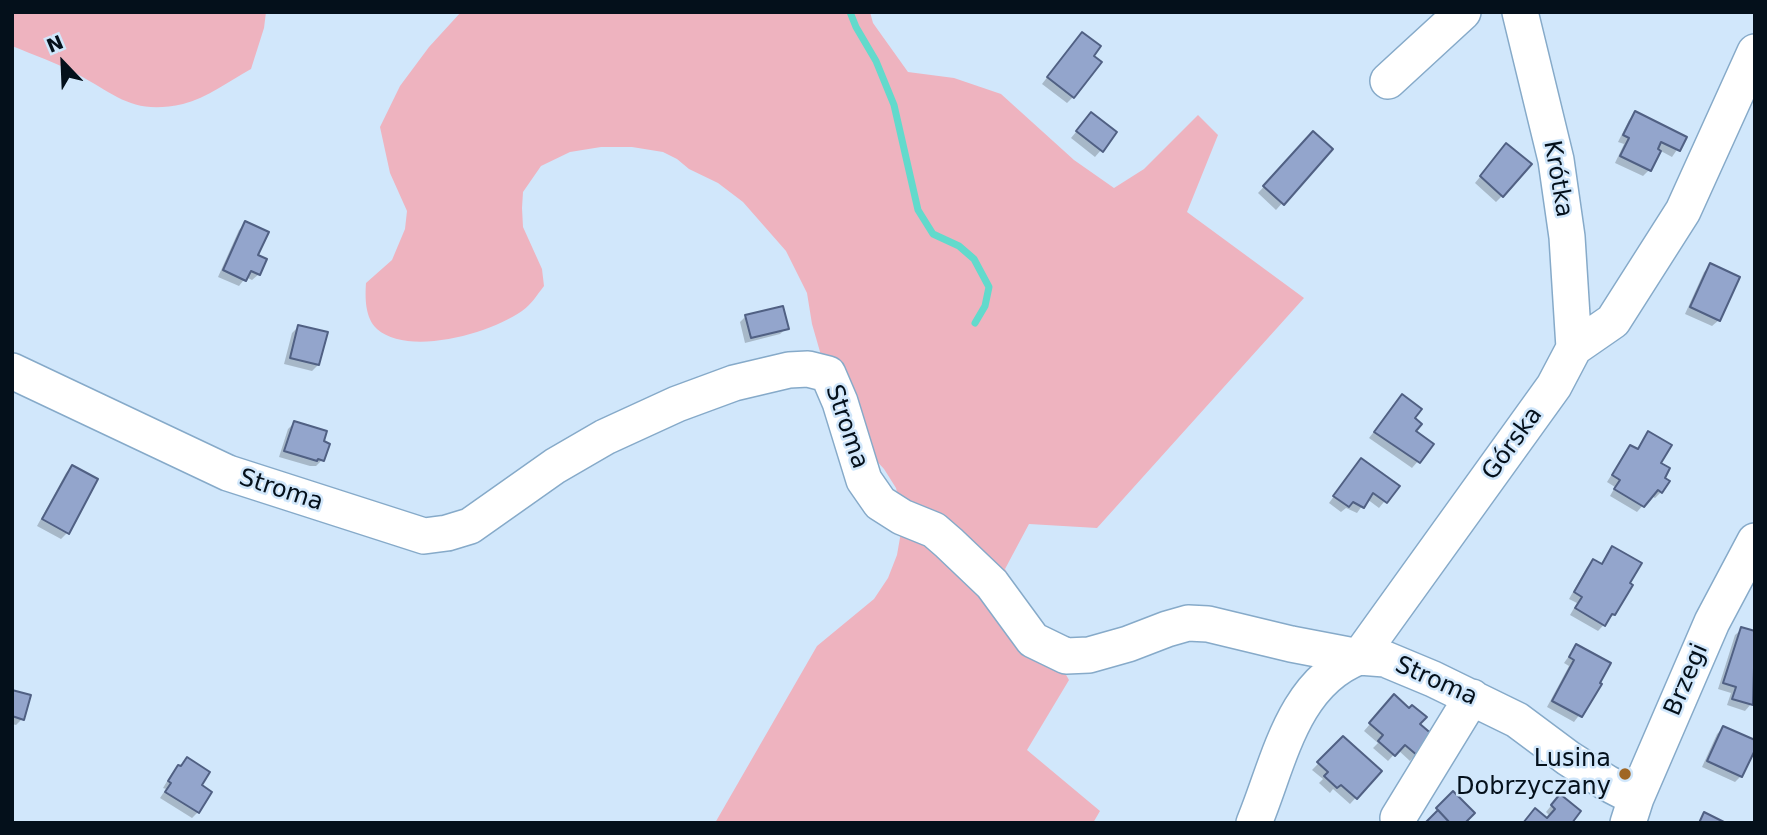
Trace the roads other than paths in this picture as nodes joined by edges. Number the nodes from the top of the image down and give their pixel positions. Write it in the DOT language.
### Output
graph roads {
  1 [pos="1462,12"];
  2 [pos="1520,12"];
  3 [pos="1755,52"];
  4 [pos="1388,81"];
  5 [pos="1574,348"];
  6 [pos="12,371"];
  7 [pos="1755,541"];
  8 [pos="1359,657"];
  9 [pos="1472,697"];
  10 [pos="1632,811"];
  11 [pos="1398,818"];
  12 [pos="1254,823"];
  1 -- 4 [label="street"];
  2 -- 5 [label="street, Krótka"];
  3 -- 5 [label="street, Górska"];
  5 -- 8 [label="street, Górska"];
  6 -- 8 [label="street, Stroma"];
  7 -- 10 [label="street, Brzegi"];
  8 -- 9 [label="street, Stroma"];
  8 -- 12 [label="street, Górska"];
  9 -- 10 [label="street, Stroma"];
  9 -- 11 [label="street"];
}
